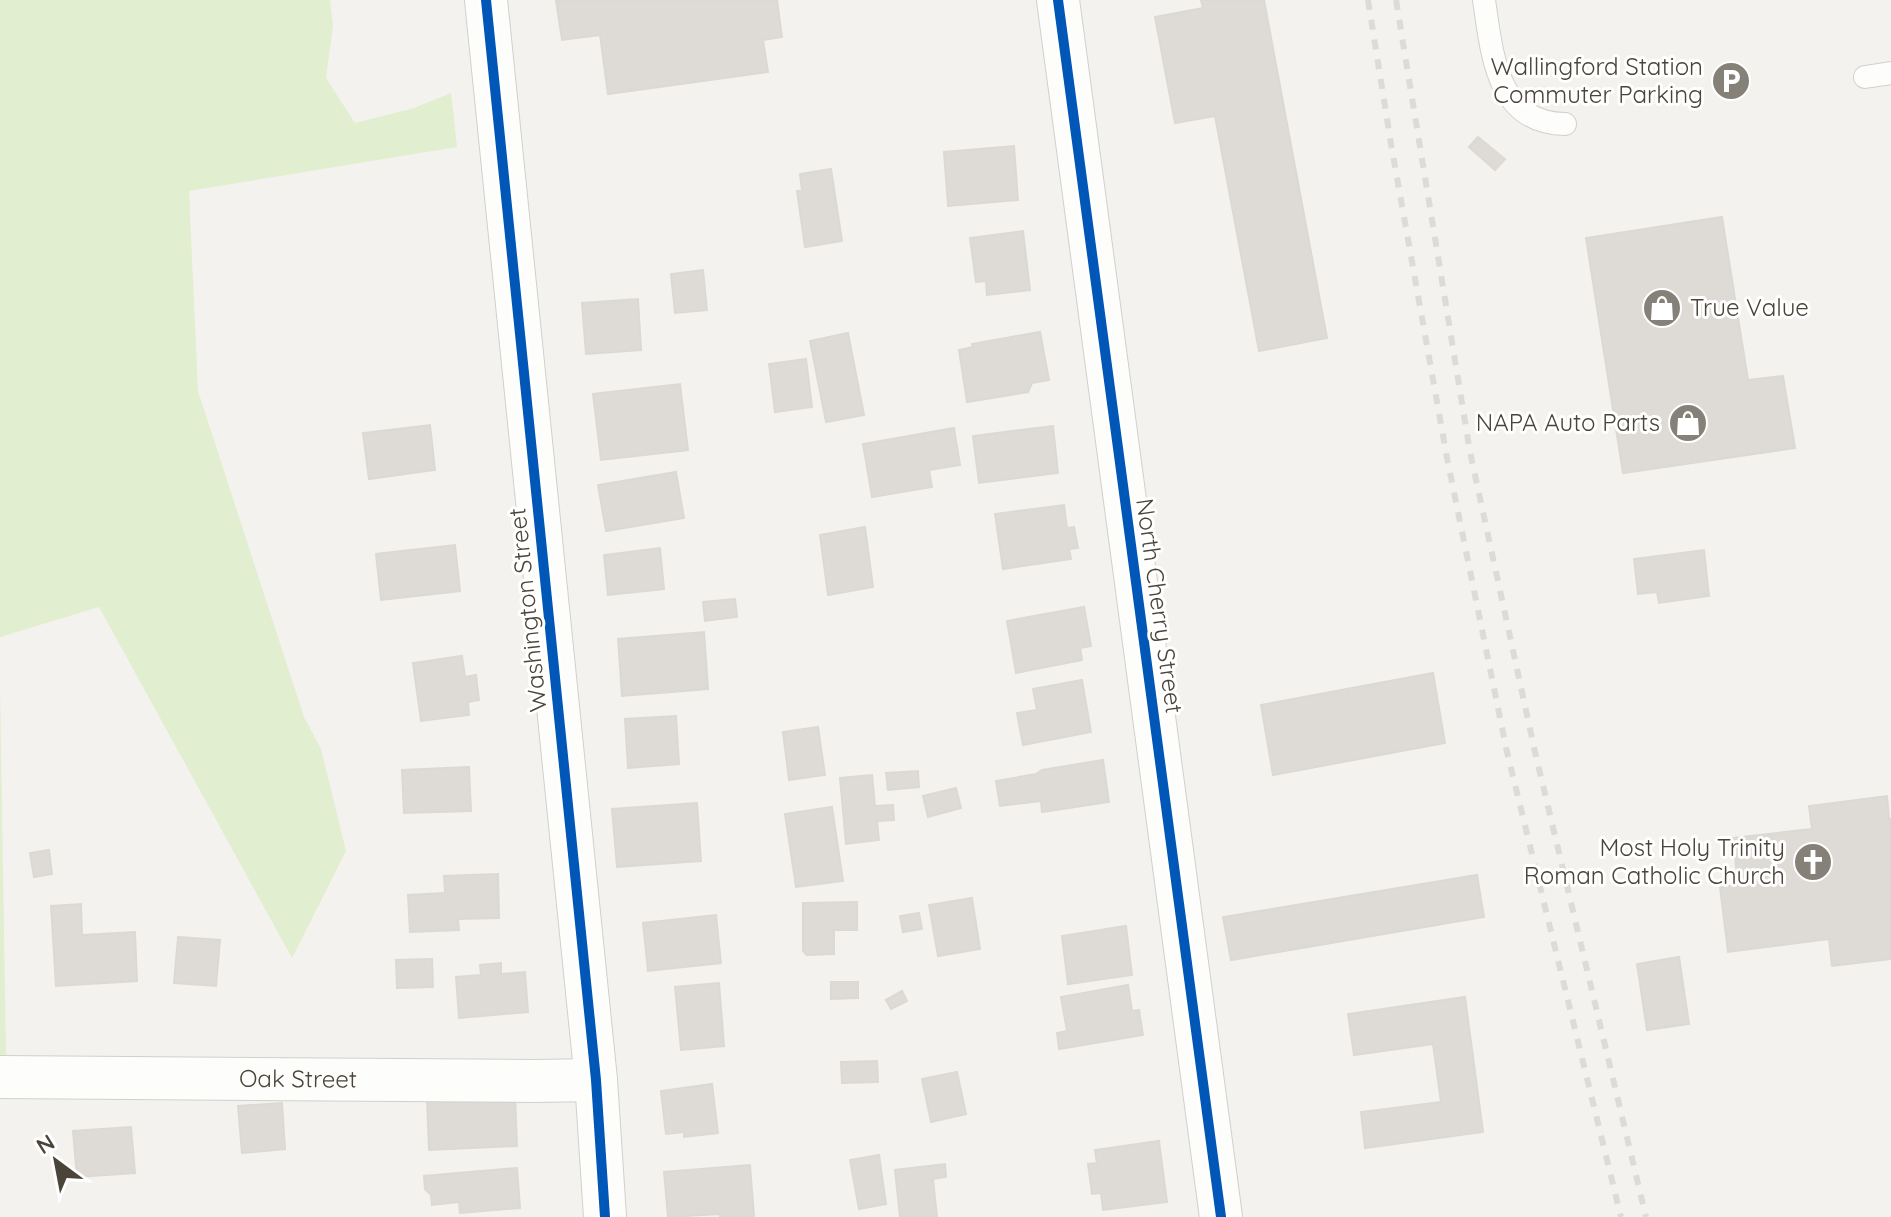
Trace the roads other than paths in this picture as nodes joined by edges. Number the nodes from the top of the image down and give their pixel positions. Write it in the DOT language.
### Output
graph roads {
  1 [pos="486,0"];
  2 [pos="1058,0"];
  3 [pos="1484,0"];
  4 [pos="1891,73"];
  5 [pos="1865,77"];
  6 [pos="1565,124"];
  7 [pos="0,1077"];
  8 [pos="596,1080"];
  9 [pos="605,1217"];
  10 [pos="1221,1217"];
  1 -- 8 [label="street, Washington Street"];
  2 -- 10 [label="street, North Cherry Street"];
  3 -- 6 [label="lane"];
  4 -- 5 [label="lane"];
  7 -- 8 [label="street, Oak Street"];
  8 -- 9 [label="street, Washington Street"];
}
